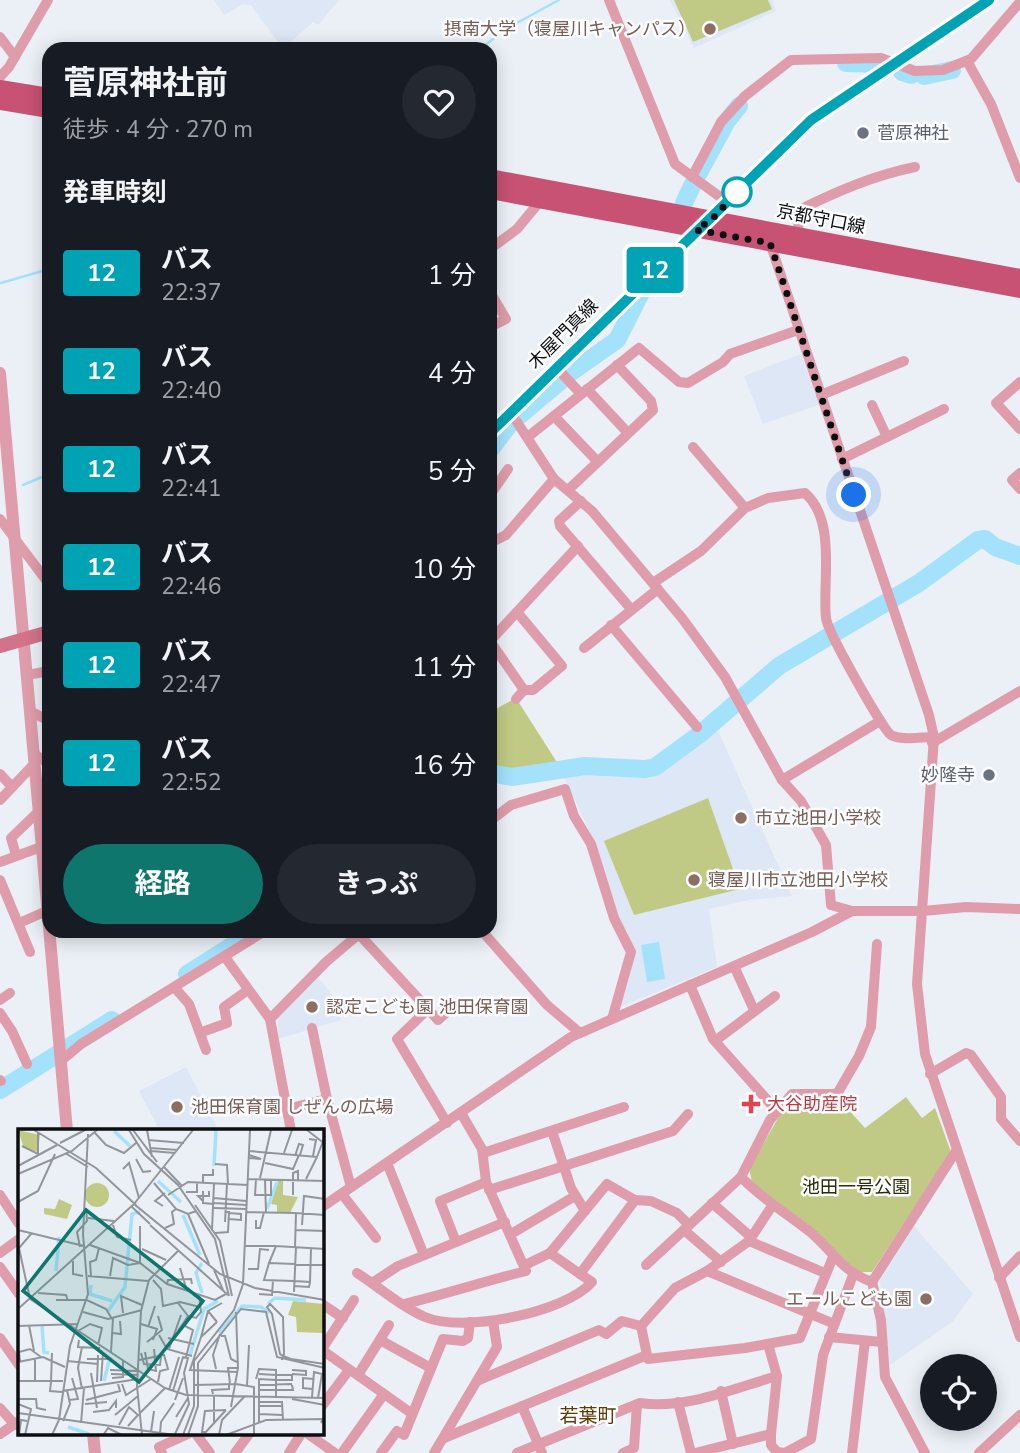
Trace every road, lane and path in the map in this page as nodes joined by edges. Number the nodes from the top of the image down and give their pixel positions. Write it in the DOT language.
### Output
graph roads {
  1 [pos="48,0"];
  2 [pos="609,0"];
  3 [pos="989,0"];
  4 [pos="1020,2"];
  5 [pos="0,37"];
  6 [pos="15,57"];
  7 [pos="895,63"];
  8 [pos="968,63"];
  9 [pos="0,77"];
  10 [pos="0,88"];
  11 [pos="42,95"];
  12 [pos="0,102"];
  13 [pos="42,109"];
  14 [pos="915,167"];
  15 [pos="692,177"];
  16 [pos="497,178"];
  17 [pos="1020,178"];
  18 [pos="497,192"];
  19 [pos="541,200"];
  20 [pos="727,202"];
  21 [pos="712,219"];
  22 [pos="696,230"];
  23 [pos="797,234"];
  24 [pos="770,243"];
  25 [pos="497,244"];
  26 [pos="1020,277"];
  27 [pos="1020,290"];
  28 [pos="497,304"];
  29 [pos="497,324"];
  30 [pos="798,330"];
  31 [pos="904,361"];
  32 [pos="617,365"];
  33 [pos="0,373"];
  34 [pos="562,373"];
  35 [pos="1020,382"];
  36 [pos="584,392"];
  37 [pos="821,395"];
  38 [pos="872,405"];
  39 [pos="944,409"];
  40 [pos="511,413"];
  41 [pos="554,416"];
  42 [pos="497,426"];
  43 [pos="1020,429"];
  44 [pos="628,433"];
  45 [pos="528,436"];
  46 [pos="887,437"];
  47 [pos="693,447"];
  48 [pos="842,459"];
  49 [pos="598,462"];
  50 [pos="508,469"];
  51 [pos="1020,473"];
  52 [pos="554,479"];
  53 [pos="497,485"];
  54 [pos="1020,489"];
  55 [pos="568,490"];
  56 [pos="581,501"];
  57 [pos="745,508"];
  58 [pos="0,519"];
  59 [pos="497,540"];
  60 [pos="15,541"];
  61 [pos="578,546"];
  62 [pos="42,575"];
  63 [pos="656,586"];
  64 [pos="631,609"];
  65 [pos="517,612"];
  66 [pos="611,625"];
  67 [pos="497,633"];
  68 [pos="42,634"];
  69 [pos="22,639"];
  70 [pos="0,646"];
  71 [pos="584,648"];
  72 [pos="497,651"];
  73 [pos="42,672"];
  74 [pos="27,674"];
  75 [pos="524,690"];
  76 [pos="1020,691"];
  77 [pos="516,699"];
  78 [pos="30,711"];
  79 [pos="42,717"];
  80 [pos="880,720"];
  81 [pos="696,727"];
  82 [pos="933,740"];
  83 [pos="33,759"];
  84 [pos="42,762"];
  85 [pos="0,775"];
  86 [pos="782,780"];
  87 [pos="12,787"];
  88 [pos="0,800"];
  89 [pos="42,802"];
  90 [pos="37,807"];
  91 [pos="497,816"];
  92 [pos="42,832"];
  93 [pos="42,843"];
  94 [pos="16,855"];
  95 [pos="0,862"];
  96 [pos="0,880"];
  97 [pos="1020,909"];
  98 [pos="852,911"];
  99 [pos="923,911"];
  100 [pos="42,913"];
  101 [pos="19,923"];
  102 [pos="50,938"];
  103 [pos="254,938"];
  104 [pos="351,938"];
  105 [pos="363,938"];
  106 [pos="488,938"];
  107 [pos="877,944"];
  108 [pos="30,952"];
  109 [pos="225,957"];
  110 [pos="734,966"];
  111 [pos="690,985"];
  112 [pos="175,988"];
  113 [pos="248,990"];
  114 [pos="10,993"];
  115 [pos="775,996"];
  116 [pos="0,1000"];
  117 [pos="452,1007"];
  118 [pos="428,1009"];
  119 [pos="754,1010"];
  120 [pos="0,1013"];
  121 [pos="270,1019"];
  122 [pos="612,1019"];
  123 [pos="312,1028"];
  124 [pos="202,1032"];
  125 [pos="580,1033"];
  126 [pos="715,1041"];
  127 [pos="206,1050"];
  128 [pos="60,1055"];
  129 [pos="27,1064"];
  130 [pos="930,1074"];
  131 [pos="327,1099"];
  132 [pos="624,1107"];
  133 [pos="287,1110"];
  134 [pos="777,1111"];
  135 [pos="461,1113"];
  136 [pos="688,1114"];
  137 [pos="447,1123"];
  138 [pos="67,1129"];
  139 [pos="291,1129"];
  140 [pos="552,1130"];
  141 [pos="1020,1141"];
  142 [pos="956,1151"];
  143 [pos="483,1153"];
  144 [pos="387,1163"];
  145 [pos="562,1165"];
  146 [pos="741,1177"];
  147 [pos="488,1186"];
  148 [pos="347,1190"];
  149 [pos="0,1195"];
  150 [pos="575,1196"];
  151 [pos="635,1200"];
  152 [pos="712,1203"];
  153 [pos="324,1206"];
  154 [pos="772,1206"];
  155 [pos="584,1211"];
  156 [pos="18,1222"];
  157 [pos="505,1222"];
  158 [pos="687,1227"];
  159 [pos="511,1234"];
  160 [pos="376,1238"];
  161 [pos="750,1239"];
  162 [pos="18,1240"];
  163 [pos="456,1242"];
  164 [pos="0,1253"];
  165 [pos="550,1253"];
  166 [pos="425,1255"];
  167 [pos="1020,1256"];
  168 [pos="833,1257"];
  169 [pos="721,1262"];
  170 [pos="525,1265"];
  171 [pos="646,1265"];
  172 [pos="0,1267"];
  173 [pos="707,1271"];
  174 [pos="357,1273"];
  175 [pos="825,1273"];
  176 [pos="580,1274"];
  177 [pos="853,1275"];
  178 [pos="999,1278"];
  179 [pos="872,1282"];
  180 [pos="372,1283"];
  181 [pos="18,1293"];
  182 [pos="354,1300"];
  183 [pos="404,1304"];
  184 [pos="324,1305"];
  185 [pos="808,1313"];
  186 [pos="343,1318"];
  187 [pos="493,1321"];
  188 [pos="470,1322"];
  189 [pos="832,1323"];
  190 [pos="389,1325"];
  191 [pos="641,1326"];
  192 [pos="829,1337"];
  193 [pos="1020,1337"];
  194 [pos="0,1338"];
  195 [pos="380,1340"];
  196 [pos="865,1341"];
  197 [pos="882,1342"];
  198 [pos="768,1344"];
  199 [pos="324,1347"];
  200 [pos="324,1351"];
  201 [pos="648,1359"];
  202 [pos="18,1364"];
  203 [pos="429,1367"];
  204 [pos="353,1372"];
  205 [pos="776,1376"];
  206 [pos="477,1381"];
  207 [pos="721,1391"];
  208 [pos="384,1394"];
  209 [pos="678,1402"];
  210 [pos="324,1404"];
  211 [pos="637,1405"];
  212 [pos="522,1406"];
  213 [pos="0,1408"];
  214 [pos="411,1413"];
  215 [pos="1020,1415"];
  216 [pos="17,1423"];
  217 [pos="0,1434"];
  218 [pos="771,1434"];
  219 [pos="184,1436"];
  220 [pos="198,1436"];
  221 [pos="248,1436"];
  222 [pos="300,1436"];
  223 [pos="311,1436"];
  224 [pos="444,1438"];
  225 [pos="811,1439"];
  226 [pos="733,1444"];
  227 [pos="540,1449"];
  228 [pos="635,1451"];
  229 [pos="713,1451"];
  230 [pos="162,1453"];
  231 [pos="210,1453"];
  232 [pos="235,1453"];
  233 [pos="289,1453"];
  234 [pos="335,1453"];
  235 [pos="342,1453"];
  236 [pos="381,1453"];
  237 [pos="434,1453"];
  238 [pos="517,1453"];
  239 [pos="623,1453"];
  240 [pos="693,1453"];
  241 [pos="785,1453"];
  242 [pos="811,1453"];
  243 [pos="852,1453"];
  244 [pos="926,1453"];
  245 [pos="979,1453"];
  1 -- 6 [label="street"];
  2 -- 15 [label="street"];
  3 -- 7 [label="main road, 木屋門真線"];
  4 -- 8 [label="street"];
  5 -- 6 [label="street"];
  6 -- 9 [label="street"];
  7 -- 8 [label="street"];
  7 -- 15 [label="street"];
  7 -- 20 [label="main road, 木屋門真線"];
  8 -- 17 [label="street"];
  10 -- 11 [label="main road"];
  12 -- 13 [label="main road"];
  14 -- 23 [label="street"];
  15 -- 20 [label="street"];
  16 -- 21 [label="main road, 京都守口線"];
  18 -- 19 [label="main road, 京都守口線"];
  19 -- 22 [label="main road, 京都守口線"];
  19 -- 25 [label="street"];
  20 -- 21 [label="main road, 木屋門真線"];
  21 -- 22 [label="main road, 木屋門真線"];
  21 -- 23 [label="main road, 京都守口線"];
  22 -- 24 [label="main road, 京都守口線"];
  22 -- 34 [label="main road, 木屋門真線"];
  23 -- 26 [label="main road, 京都守口線"];
  24 -- 27 [label="main road, 京都守口線"];
  24 -- 30 [label="street"];
  28 -- 29 [label="street"];
  30 -- 32 [label="street"];
  30 -- 37 [label="street"];
  31 -- 37 [label="street"];
  32 -- 36 [label="street"];
  32 -- 44 [label="street"];
  33 -- 60 [label="street"];
  34 -- 36 [label="street"];
  34 -- 40 [label="main road, 木屋門真線"];
  35 -- 43 [label="street"];
  36 -- 41 [label="street"];
  36 -- 44 [label="street"];
  37 -- 48 [label="street"];
  38 -- 46 [label="street"];
  39 -- 46 [label="street"];
  40 -- 42 [label="main road, 木屋門真線"];
  40 -- 45 [label="street"];
  41 -- 45 [label="street"];
  41 -- 49 [label="street"];
  44 -- 49 [label="street"];
  45 -- 52 [label="street"];
  46 -- 48 [label="street"];
  47 -- 57 [label="street"];
  48 -- 82 [label="street"];
  49 -- 55 [label="street"];
  50 -- 53 [label="street"];
  51 -- 54 [label="street"];
  52 -- 55 [label="street"];
  52 -- 59 [label="street"];
  55 -- 56 [label="street"];
  56 -- 61 [label="street"];
  56 -- 63 [label="street"];
  57 -- 63 [label="street"];
  57 -- 80 [label="street"];
  58 -- 60 [label="street"];
  60 -- 62 [label="street"];
  60 -- 69 [label="street"];
  61 -- 64 [label="street"];
  61 -- 65 [label="street"];
  63 -- 64 [label="street"];
  63 -- 86 [label="street"];
  64 -- 66 [label="street"];
  65 -- 67 [label="street"];
  65 -- 75 [label="street"];
  66 -- 71 [label="street"];
  66 -- 81 [label="street"];
  68 -- 69 [label="main road"];
  69 -- 70 [label="main road"];
  69 -- 74 [label="street"];
  72 -- 75 [label="street"];
  73 -- 74 [label="street"];
  74 -- 78 [label="street"];
  75 -- 77 [label="street"];
  76 -- 82 [label="street"];
  78 -- 79 [label="street"];
  78 -- 83 [label="street"];
  80 -- 82 [label="street"];
  80 -- 86 [label="street"];
  82 -- 99 [label="street"];
  83 -- 84 [label="street"];
  83 -- 87 [label="street"];
  83 -- 90 [label="street"];
  85 -- 87 [label="street"];
  86 -- 98 [label="street"];
  87 -- 88 [label="street"];
  89 -- 90 [label="street"];
  90 -- 92 [label="street"];
  90 -- 94 [label="street"];
  91 -- 122 [label="street"];
  93 -- 94 [label="street"];
  94 -- 95 [label="street"];
  96 -- 101 [label="street"];
  97 -- 99 [label="street"];
  98 -- 99 [label="street"];
  98 -- 110 [label="street"];
  99 -- 130 [label="street"];
  100 -- 101 [label="street"];
  101 -- 108 [label="street"];
  102 -- 128 [label="street"];
  103 -- 109 [label="street"];
  104 -- 121 [label="street"];
  105 -- 118 [label="street"];
  106 -- 125 [label="street"];
  107 -- 134 [label="street"];
  109 -- 112 [label="street"];
  109 -- 113 [label="street"];
  110 -- 111 [label="street"];
  110 -- 119 [label="street"];
  111 -- 122 [label="street"];
  111 -- 126 [label="street"];
  112 -- 124 [label="street"];
  112 -- 128 [label="street"];
  113 -- 121 [label="street"];
  113 -- 124 [label="street"];
  114 -- 116 [label="street"];
  115 -- 119 [label="street"];
  117 -- 118 [label="street"];
  118 -- 137 [label="street"];
  119 -- 126 [label="street"];
  120 -- 129 [label="street"];
  121 -- 133 [label="street"];
  122 -- 125 [label="street"];
  123 -- 131 [label="street"];
  124 -- 127 [label="street"];
  125 -- 135 [label="street"];
  126 -- 134 [label="street"];
  128 -- 138 [label="street"];
  130 -- 141 [label="street"];
  130 -- 142 [label="street"];
  131 -- 133 [label="street"];
  131 -- 148 [label="street"];
  132 -- 140 [label="street"];
  133 -- 139 [label="street"];
  134 -- 146 [label="street"];
  135 -- 137 [label="street"];
  135 -- 143 [label="street"];
  136 -- 145 [label="street"];
  137 -- 144 [label="street"];
  140 -- 143 [label="street"];
  140 -- 145 [label="street"];
  142 -- 178 [label="street"];
  142 -- 179 [label="street"];
  143 -- 147 [label="street"];
  144 -- 148 [label="street"];
  144 -- 166 [label="street"];
  145 -- 147 [label="street"];
  145 -- 150 [label="street"];
  146 -- 152 [label="street"];
  146 -- 154 [label="street"];
  147 -- 157 [label="street"];
  147 -- 163 [label="street"];
  148 -- 153 [label="street"];
  148 -- 160 [label="street"];
  149 -- 156 [label="street"];
  150 -- 155 [label="street"];
  150 -- 159 [label="street"];
  151 -- 155 [label="street"];
  151 -- 158 [label="street"];
  151 -- 176 [label="street"];
  152 -- 158 [label="street"];
  152 -- 161 [label="street"];
  154 -- 161 [label="street"];
  154 -- 168 [label="street"];
  155 -- 165 [label="street"];
  157 -- 159 [label="street"];
  157 -- 163 [label="street"];
  158 -- 169 [label="street"];
  158 -- 171 [label="street"];
  159 -- 170 [label="street"];
  161 -- 169 [label="street"];
  161 -- 175 [label="street"];
  162 -- 164 [label="street"];
  163 -- 166 [label="street"];
  165 -- 170 [label="street"];
  165 -- 176 [label="street"];
  166 -- 180 [label="street"];
  167 -- 178 [label="street"];
  168 -- 175 [label="street"];
  168 -- 177 [label="street"];
  169 -- 173 [label="street"];
  170 -- 183 [label="street"];
  172 -- 181 [label="street"];
  173 -- 185 [label="street"];
  173 -- 191 [label="street"];
  174 -- 180 [label="street"];
  175 -- 185 [label="street"];
  176 -- 187 [label="street"];
  177 -- 179 [label="street"];
  177 -- 189 [label="street"];
  178 -- 193 [label="street"];
  179 -- 197 [label="street"];
  180 -- 183 [label="street"];
  182 -- 186 [label="street"];
  183 -- 188 [label="street"];
  184 -- 186 [label="street"];
  185 -- 189 [label="street"];
  185 -- 198 [label="street"];
  186 -- 199 [label="street"];
  187 -- 188 [label="street"];
  187 -- 206 [label="street"];
  188 -- 203 [label="street"];
  189 -- 192 [label="street"];
  190 -- 195 [label="street"];
  191 -- 206 [label="street"];
  191 -- 212 [label="street"];
  192 -- 196 [label="street"];
  192 -- 225 [label="street"];
  194 -- 202 [label="street"];
  195 -- 203 [label="street"];
  195 -- 204 [label="street"];
  196 -- 197 [label="street"];
  196 -- 243 [label="street"];
  197 -- 244 [label="street"];
  198 -- 201 [label="street"];
  198 -- 205 [label="street"];
  200 -- 204 [label="street"];
  203 -- 214 [label="street"];
  204 -- 208 [label="street"];
  204 -- 210 [label="street"];
  205 -- 207 [label="street"];
  205 -- 218 [label="street"];
  206 -- 224 [label="street"];
  207 -- 209 [label="street"];
  207 -- 226 [label="street"];
  208 -- 214 [label="street"];
  208 -- 235 [label="street"];
  209 -- 211 [label="street"];
  209 -- 240 [label="street"];
  211 -- 227 [label="street"];
  211 -- 228 [label="street"];
  212 -- 224 [label="street"];
  212 -- 227 [label="street"];
  213 -- 216 [label="street"];
  214 -- 236 [label="street"];
  215 -- 245 [label="street"];
  216 -- 217 [label="street"];
  218 -- 226 [label="street"];
  218 -- 241 [label="street"];
  219 -- 230 [label="street"];
  220 -- 231 [label="street"];
  221 -- 232 [label="street"];
  222 -- 233 [label="street"];
  223 -- 234 [label="street"];
  224 -- 237 [label="street"];
  225 -- 241 [label="street"];
  225 -- 242 [label="street"];
  226 -- 229 [label="street"];
  227 -- 238 [label="street"];
  228 -- 239 [label="street"];
  229 -- 240 [label="street"];
}
